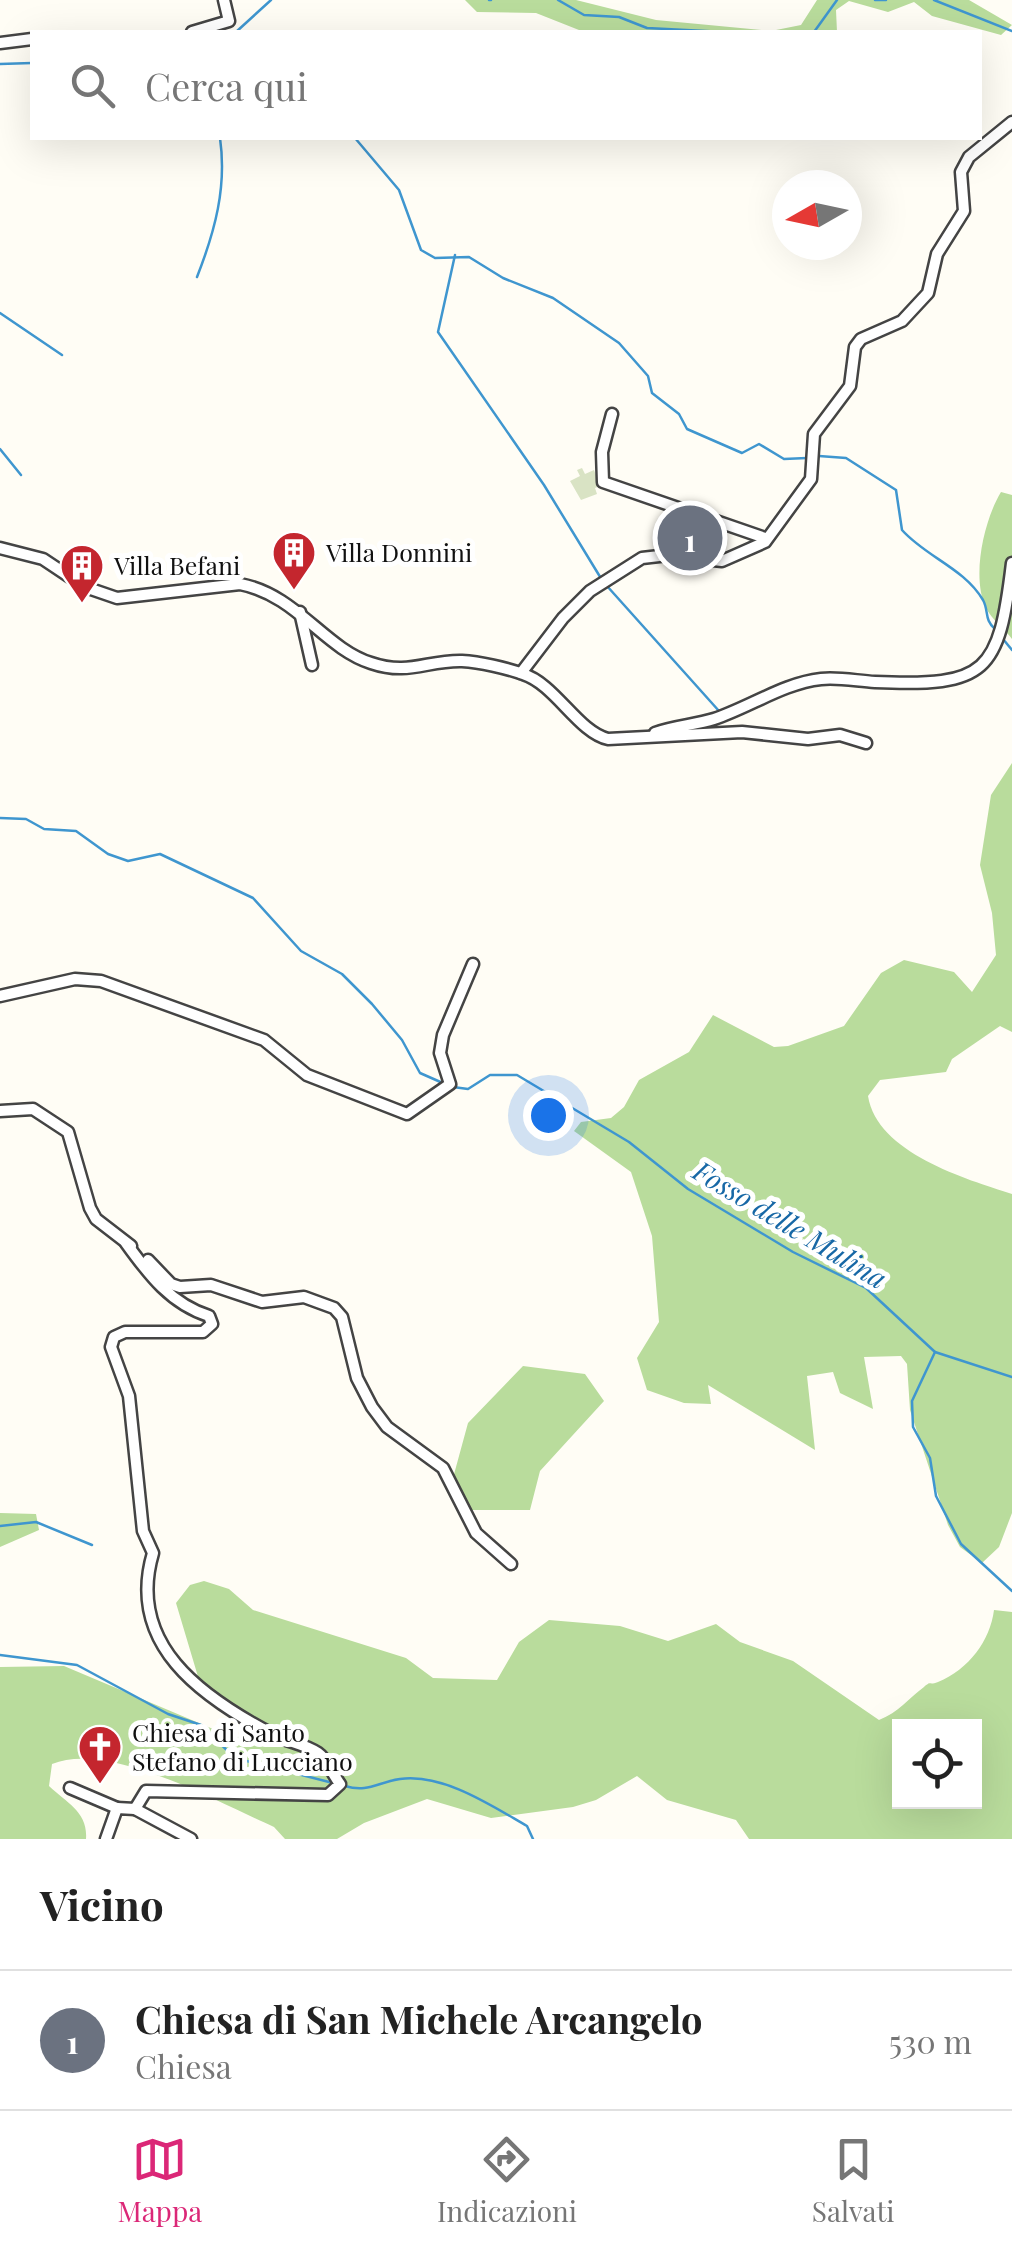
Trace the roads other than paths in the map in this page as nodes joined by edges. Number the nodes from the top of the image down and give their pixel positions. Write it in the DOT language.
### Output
graph roads {
  1 [pos="224,0"];
  2 [pos="199,30"];
  3 [pos="30,39"];
  4 [pos="0,43"];
  5 [pos="1012,122"];
  6 [pos="612,414"];
  7 [pos="765,538"];
  8 [pos="0,548"];
  9 [pos="1012,563"];
  10 [pos="300,611"];
  11 [pos="312,665"];
  12 [pos="522,673"];
  13 [pos="644,737"];
  14 [pos="866,743"];
  15 [pos="473,964"];
  16 [pos="0,996"];
  17 [pos="0,1111"];
  18 [pos="126,1244"];
  19 [pos="511,1564"];
  20 [pos="70,1788"];
  21 [pos="118,1808"];
  22 [pos="135,1809"];
  23 [pos="106,1839"];
  24 [pos="191,1839"];
  1 -- 2 [label="street"];
  3 -- 4 [label="street"];
  5 -- 7 [label="street"];
  6 -- 7 [label="street"];
  7 -- 12 [label="street"];
  8 -- 10 [label="street"];
  9 -- 13 [label="street"];
  10 -- 11 [label="street"];
  10 -- 12 [label="street"];
  12 -- 13 [label="street"];
  13 -- 14 [label="street"];
  15 -- 16 [label="street"];
  17 -- 18 [label="street"];
  18 -- 19 [label="street"];
  18 -- 22 [label="street"];
  20 -- 21 [label="street"];
  21 -- 22 [label="street"];
  21 -- 23 [label="street"];
  22 -- 24 [label="street"];
}
